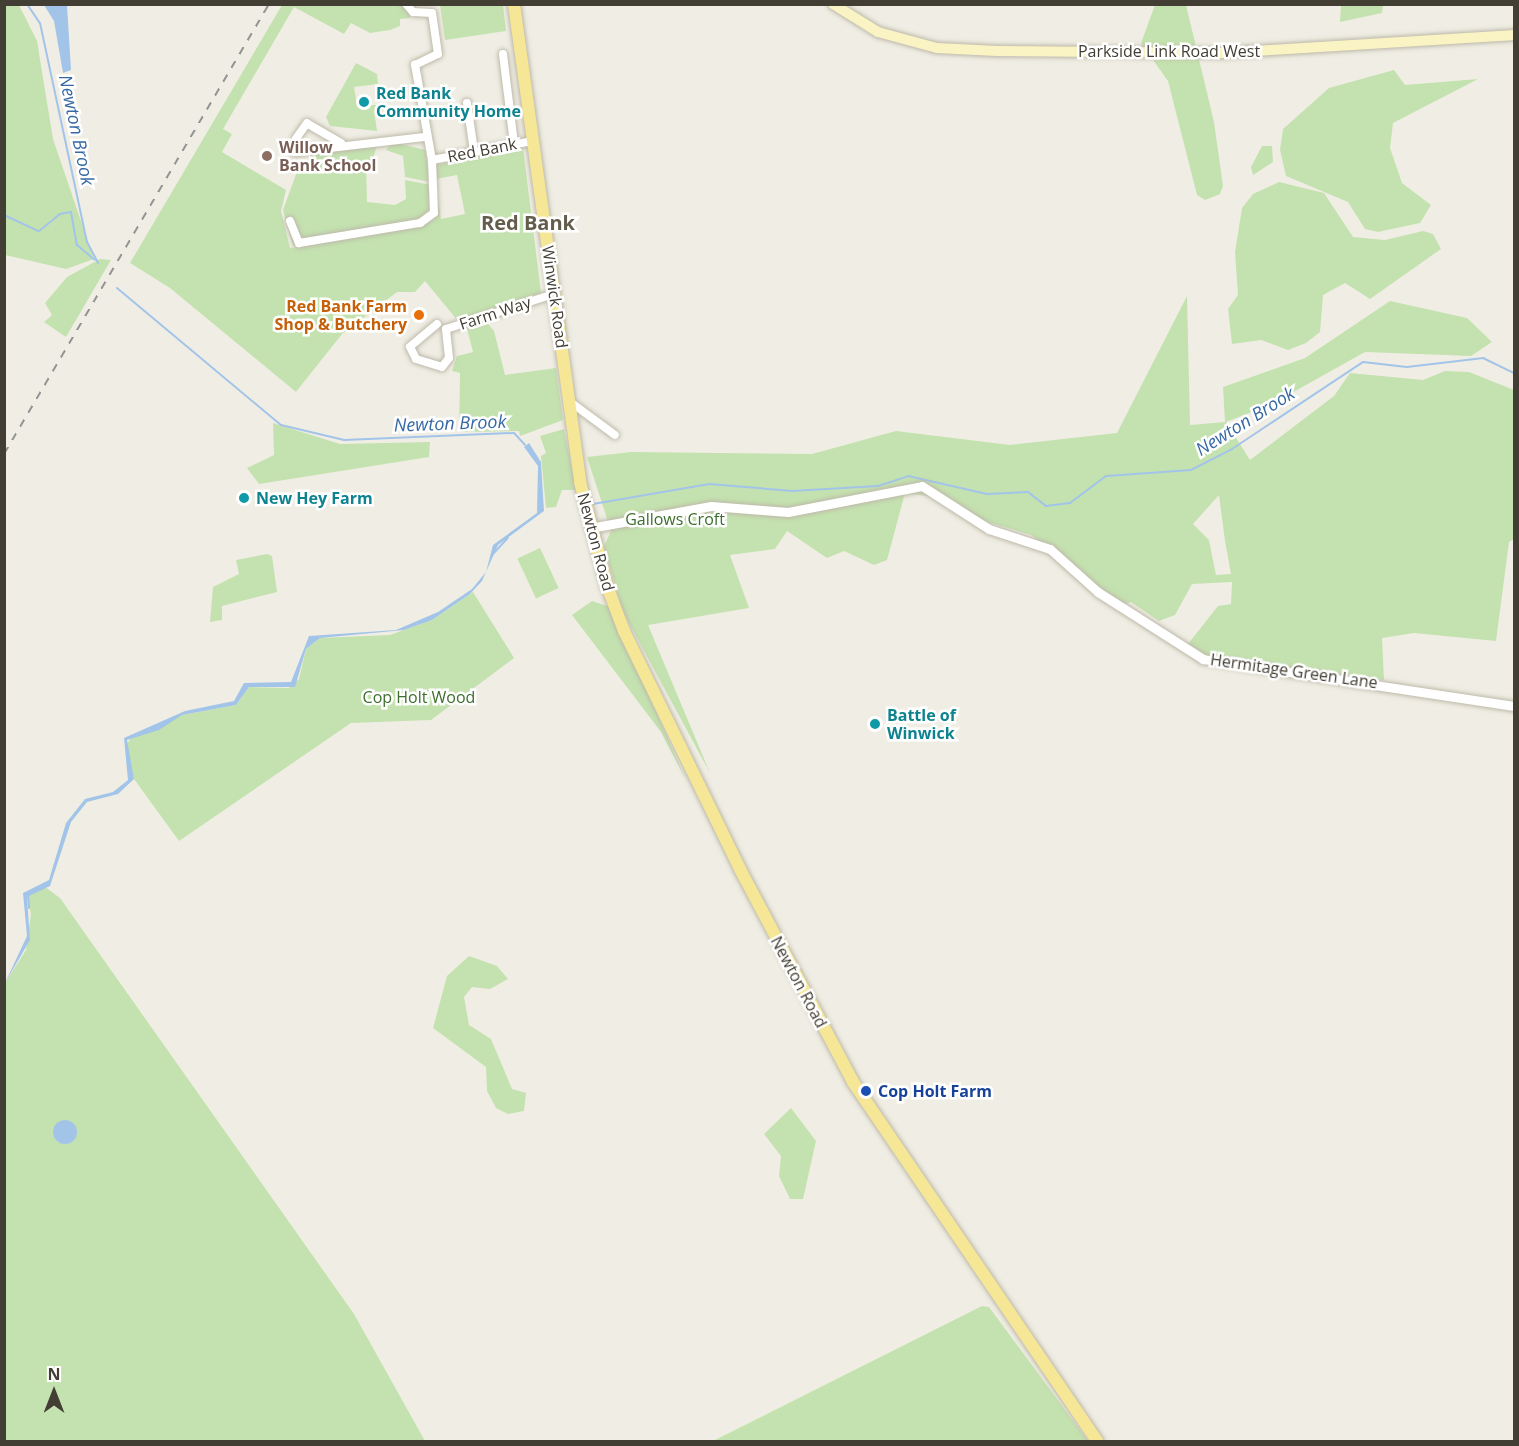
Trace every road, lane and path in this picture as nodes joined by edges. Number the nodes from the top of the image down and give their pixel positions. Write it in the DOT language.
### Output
graph roads {
  1 [pos="406,4"];
  2 [pos="514,4"];
  3 [pos="833,4"];
  4 [pos="1515,35"];
  5 [pos="503,54"];
  6 [pos="467,103"];
  7 [pos="424,137"];
  8 [pos="533,141"];
  9 [pos="341,143"];
  10 [pos="514,144"];
  11 [pos="474,151"];
  12 [pos="432,160"];
  13 [pos="290,221"];
  14 [pos="554,294"];
  15 [pos="437,324"];
  16 [pos="569,401"];
  17 [pos="615,435"];
  18 [pos="580,482"];
  19 [pos="590,528"];
  20 [pos="1515,706"];
  21 [pos="1098,1442"];
  1 -- 7 [label="street"];
  2 -- 8 [label="main road, Winwick Road"];
  3 -- 4 [label="main road, Parkside Link Road West"];
  5 -- 10 [label="street"];
  6 -- 11 [label="street"];
  7 -- 9 [label="street"];
  7 -- 12 [label="street"];
  8 -- 10 [label="street, Red Bank"];
  8 -- 14 [label="main road, Winwick Road"];
  9 -- 9 [label="street"];
  10 -- 11 [label="street, Red Bank"];
  11 -- 12 [label="street, Red Bank"];
  12 -- 13 [label="street"];
  14 -- 15 [label="street, Farm Way"];
  14 -- 16 [label="main road, Winwick Road"];
  16 -- 17 [label="street"];
  16 -- 18 [label="main road, Winwick Road"];
  18 -- 19 [label="main road, Newton Road"];
  19 -- 20 [label="street, Hermitage Green Lane"];
  19 -- 21 [label="main road, Newton Road"];
}
